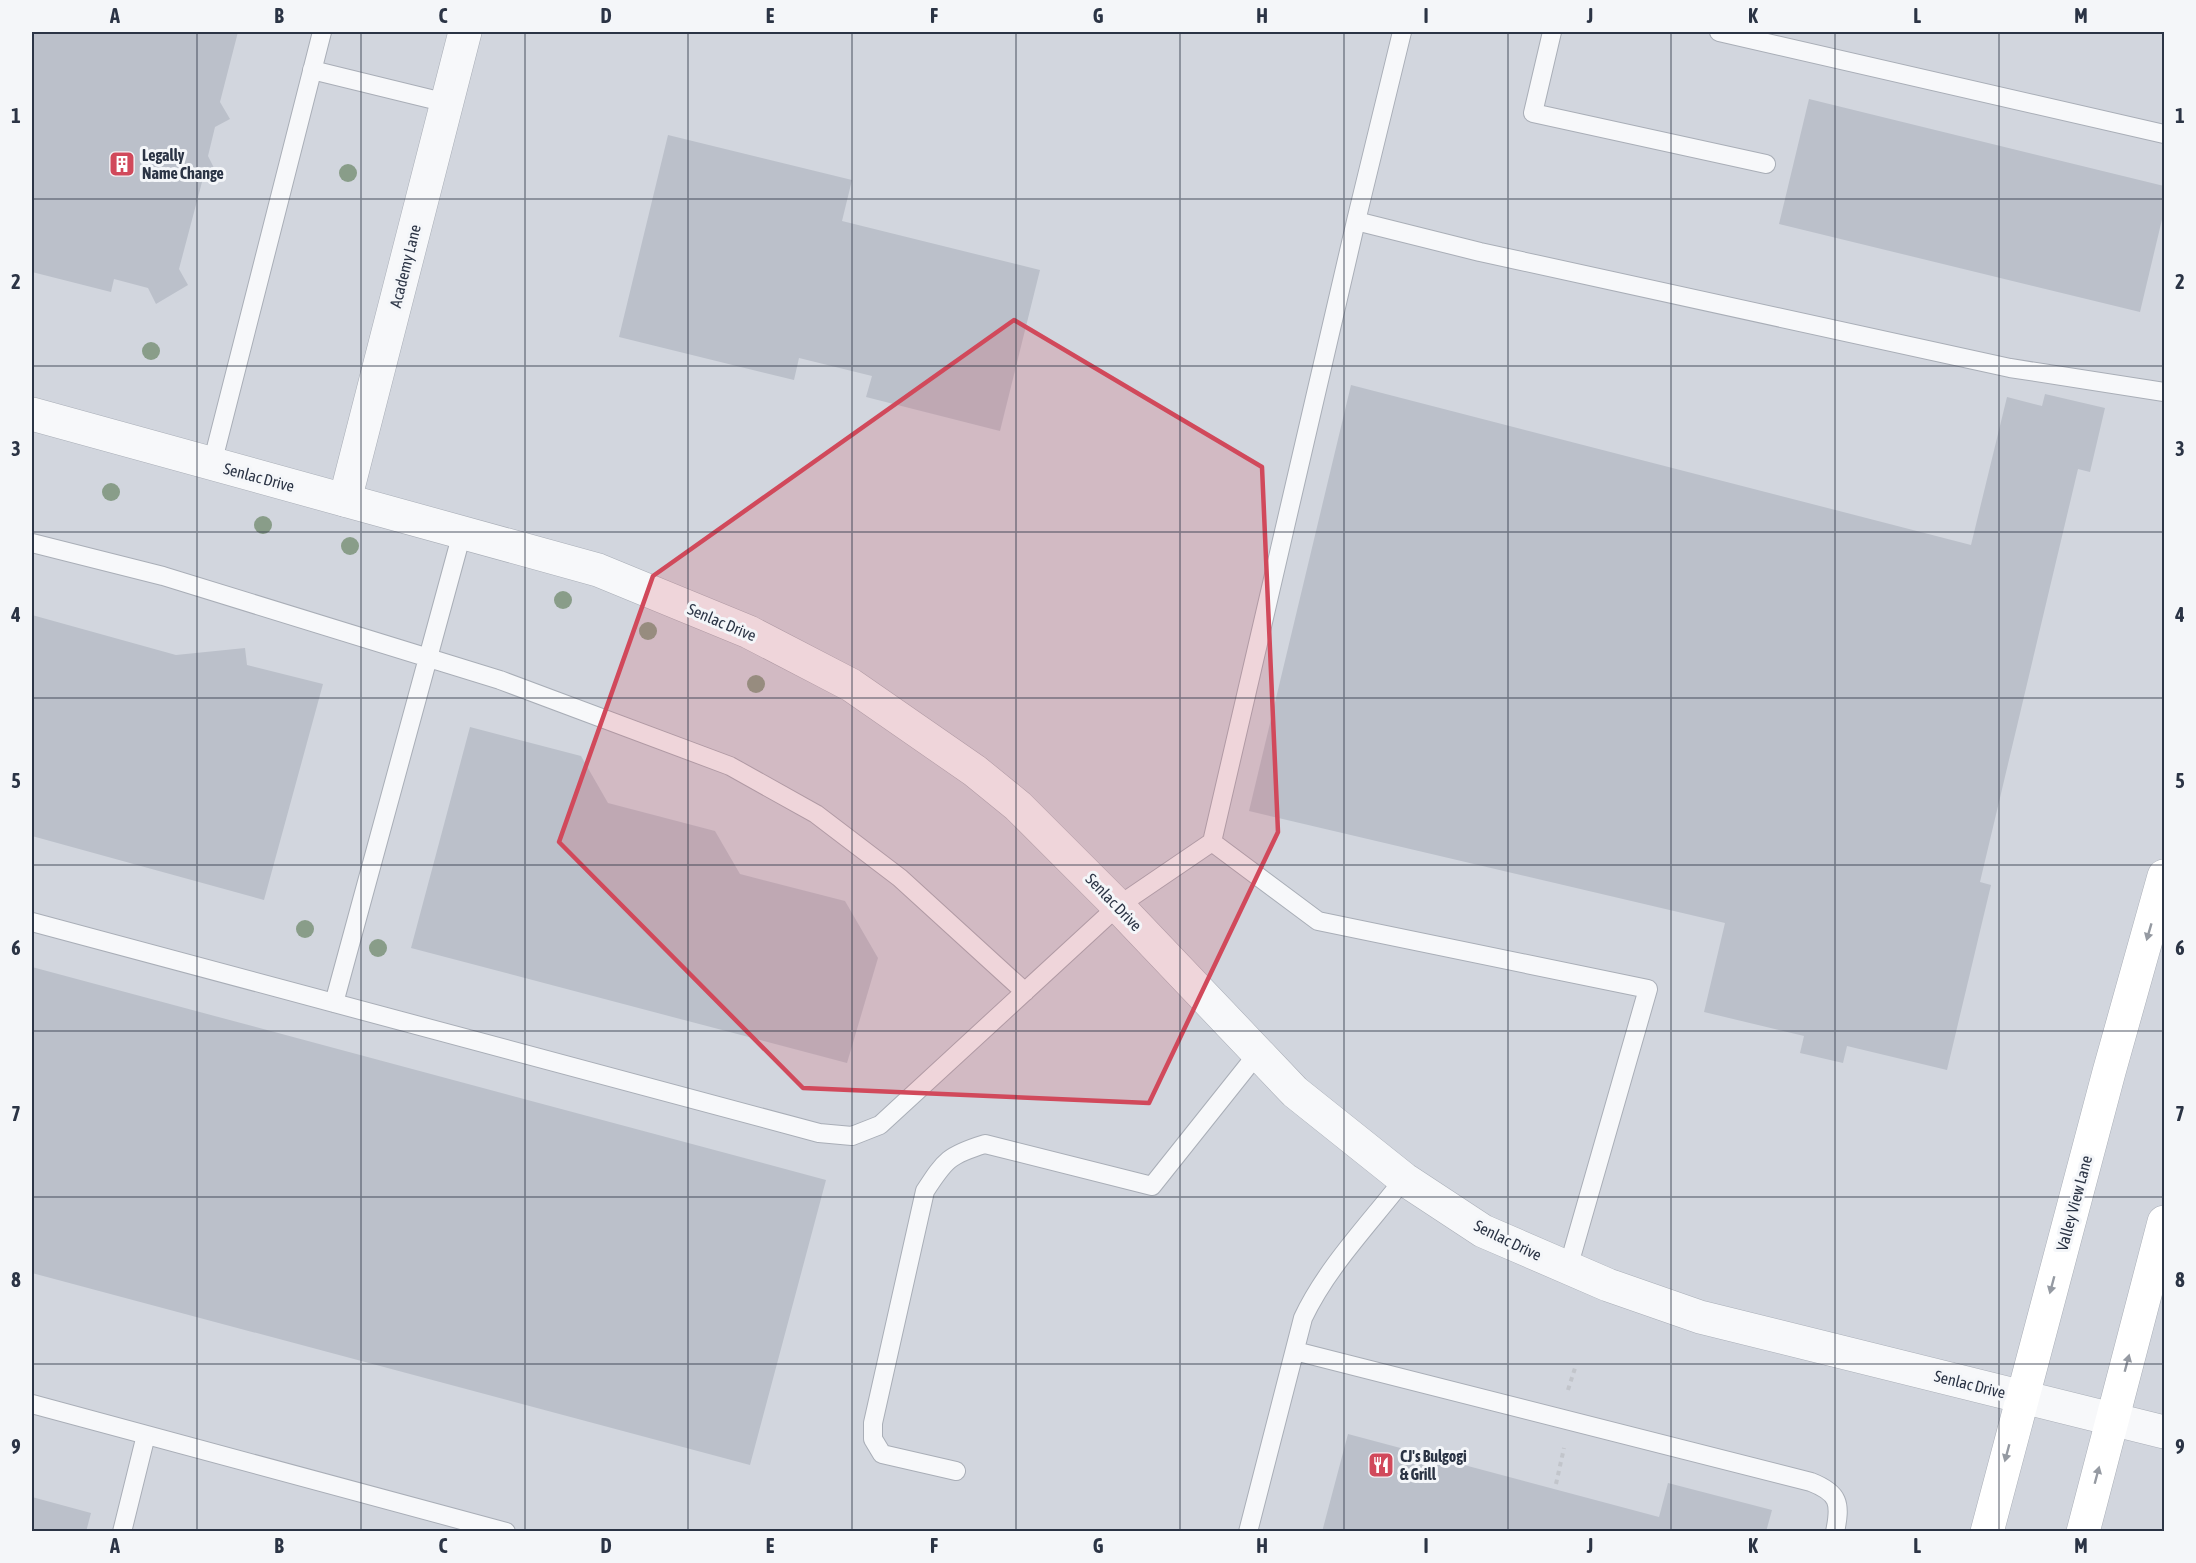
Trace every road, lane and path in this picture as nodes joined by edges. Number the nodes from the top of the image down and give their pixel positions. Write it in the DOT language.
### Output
graph roads {
  1 [pos="322,32"];
  2 [pos="465,32"];
  3 [pos="1402,32"];
  4 [pos="1551,32"];
  5 [pos="1719,32"];
  6 [pos="312,70"];
  7 [pos="447,103"];
  8 [pos="2164,134"];
  9 [pos="1766,164"];
  10 [pos="1356,221"];
  11 [pos="2164,392"];
  12 [pos="32,414"];
  13 [pos="212,464"];
  14 [pos="345,500"];
  15 [pos="462,533"];
  16 [pos="32,543"];
  17 [pos="426,658"];
  18 [pos="1212,842"];
  19 [pos="2164,876"];
  20 [pos="1118,906"];
  21 [pos="32,922"];
  22 [pos="1025,992"];
  23 [pos="333,1003"];
  24 [pos="1258,1053"];
  25 [pos="1404,1179"];
  26 [pos="2164,1222"];
  27 [pos="1568,1268"];
  28 [pos="1295,1351"];
  29 [pos="2022,1397"];
  30 [pos="32,1404"];
  31 [pos="2112,1419"];
  32 [pos="2164,1432"];
  33 [pos="146,1435"];
  34 [pos="956,1471"];
  35 [pos="122,1532"];
  36 [pos="506,1532"];
  37 [pos="1248,1532"];
  38 [pos="1835,1532"];
  39 [pos="1987,1532"];
  40 [pos="2083,1532"];
  1 -- 6 [label="lane"];
  2 -- 7 [label="street, Academy Lane"];
  3 -- 10 [label="lane"];
  4 -- 9 [label="lane"];
  5 -- 8 [label="lane"];
  6 -- 7 [label="lane"];
  6 -- 13 [label="lane"];
  7 -- 14 [label="street, Academy Lane"];
  10 -- 11 [label="lane"];
  10 -- 18 [label="lane"];
  12 -- 13 [label="street, Senlac Drive"];
  13 -- 14 [label="street, Senlac Drive"];
  14 -- 15 [label="street, Senlac Drive"];
  15 -- 17 [label="lane"];
  15 -- 20 [label="street, Senlac Drive"];
  16 -- 17 [label="lane"];
  17 -- 22 [label="lane"];
  17 -- 23 [label="lane"];
  18 -- 20 [label="lane"];
  18 -- 27 [label="lane"];
  19 -- 29 [label="main road, Valley View Lane, one-way"];
  20 -- 22 [label="lane"];
  20 -- 24 [label="street, Senlac Drive"];
  21 -- 23 [label="lane"];
  22 -- 23 [label="lane"];
  24 -- 25 [label="street, Senlac Drive"];
  24 -- 34 [label="lane"];
  25 -- 27 [label="street, Senlac Drive"];
  25 -- 28 [label="lane"];
  31 -- 26 [label="main road, one-way"];
  27 -- 29 [label="street, Senlac Drive"];
  28 -- 37 [label="lane"];
  28 -- 38 [label="lane"];
  29 -- 31 [label="street, Senlac Drive"];
  29 -- 39 [label="main road, Valley View Lane, one-way"];
  30 -- 33 [label="lane"];
  31 -- 32 [label="street, Senlac Drive"];
  40 -- 31 [label="main road, one-way"];
  33 -- 35 [label="lane"];
  33 -- 36 [label="lane"];
}
